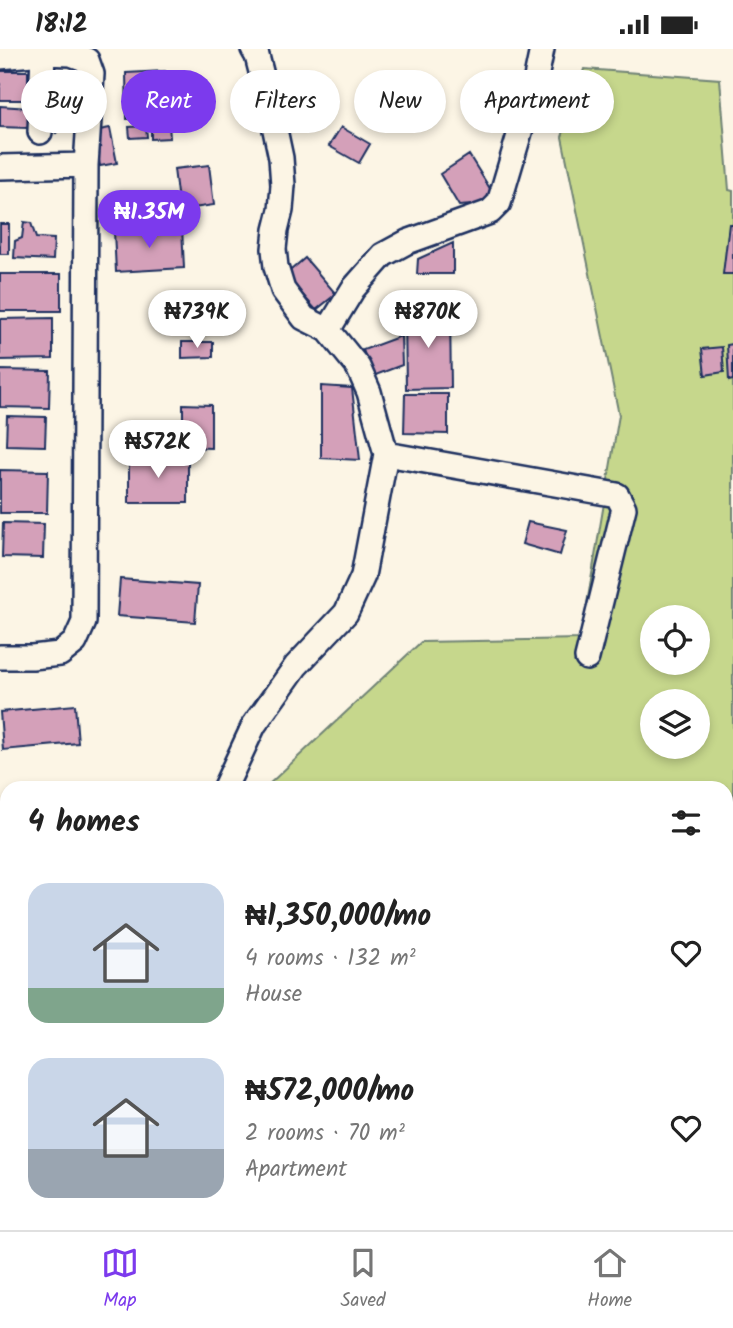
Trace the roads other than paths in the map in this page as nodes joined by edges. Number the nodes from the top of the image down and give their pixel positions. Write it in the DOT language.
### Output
graph roads {
  1 [pos="253,49"];
  2 [pos="542,49"];
  3 [pos="43,51"];
  4 [pos="0,57"];
  5 [pos="42,70"];
  6 [pos="86,165"];
  7 [pos="0,167"];
  8 [pos="328,330"];
  9 [pos="386,454"];
  10 [pos="0,657"];
  11 [pos="587,658"];
  12 [pos="228,781"];
  1 -- 8 [label="street"];
  2 -- 8 [label="street"];
  3 -- 4 [label="street"];
  3 -- 5 [label="street"];
  3 -- 6 [label="street"];
  6 -- 7 [label="street"];
  6 -- 10 [label="street"];
  8 -- 9 [label="street"];
  9 -- 11 [label="street"];
  9 -- 12 [label="street"];
}
